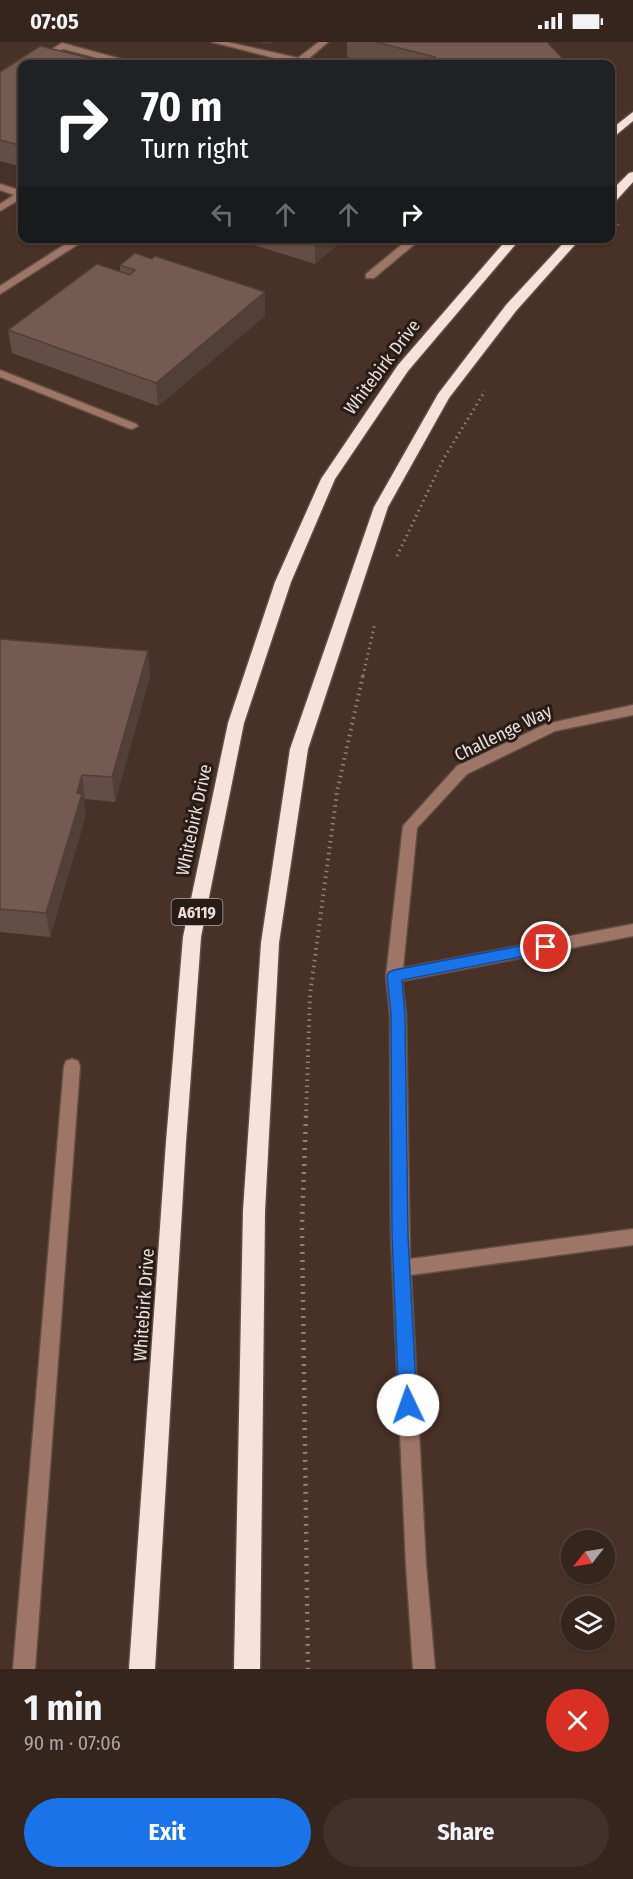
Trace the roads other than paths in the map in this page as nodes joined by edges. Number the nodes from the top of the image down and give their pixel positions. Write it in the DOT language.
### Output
graph roads {
  1 [pos="216,42"];
  2 [pos="324,42"];
  3 [pos="39,60"];
  4 [pos="114,60"];
  5 [pos="291,60"];
  6 [pos="302,60"];
  7 [pos="633,115"];
  8 [pos="615,132"];
  9 [pos="633,174"];
  10 [pos="0,187"];
  11 [pos="18,193"];
  12 [pos="615,194"];
  13 [pos="18,196"];
  14 [pos="0,208"];
  15 [pos="74,243"];
  16 [pos="411,243"];
  17 [pos="511,243"];
  18 [pos="570,243"];
  19 [pos="370,276"];
  20 [pos="0,291"];
  21 [pos="0,373"];
  22 [pos="132,426"];
  23 [pos="633,710"];
  24 [pos="633,930"];
  25 [pos="394,976"];
  26 [pos="72,1066"];
  27 [pos="633,1237"];
  28 [pos="402,1268"];
  29 [pos="24,1669"];
  30 [pos="142,1669"];
  31 [pos="247,1669"];
  32 [pos="424,1669"];
  1 -- 5 [label="street"];
  2 -- 6 [label="street"];
  3 -- 4 [label="street"];
  7 -- 8 [label="highway"];
  9 -- 12 [label="highway"];
  10 -- 11 [label="street"];
  13 -- 14 [label="street"];
  15 -- 20 [label="street"];
  16 -- 19 [label="street"];
  17 -- 30 [label="highway, Whitebirk Drive / A6119"];
  18 -- 31 [label="highway"];
  21 -- 22 [label="street"];
  23 -- 25 [label="street, Challenge Way"];
  24 -- 25 [label="street"];
  25 -- 28 [label="street, Challenge Way"];
  26 -- 29 [label="street"];
  27 -- 28 [label="street"];
  28 -- 32 [label="street, Challenge Way"];
}
